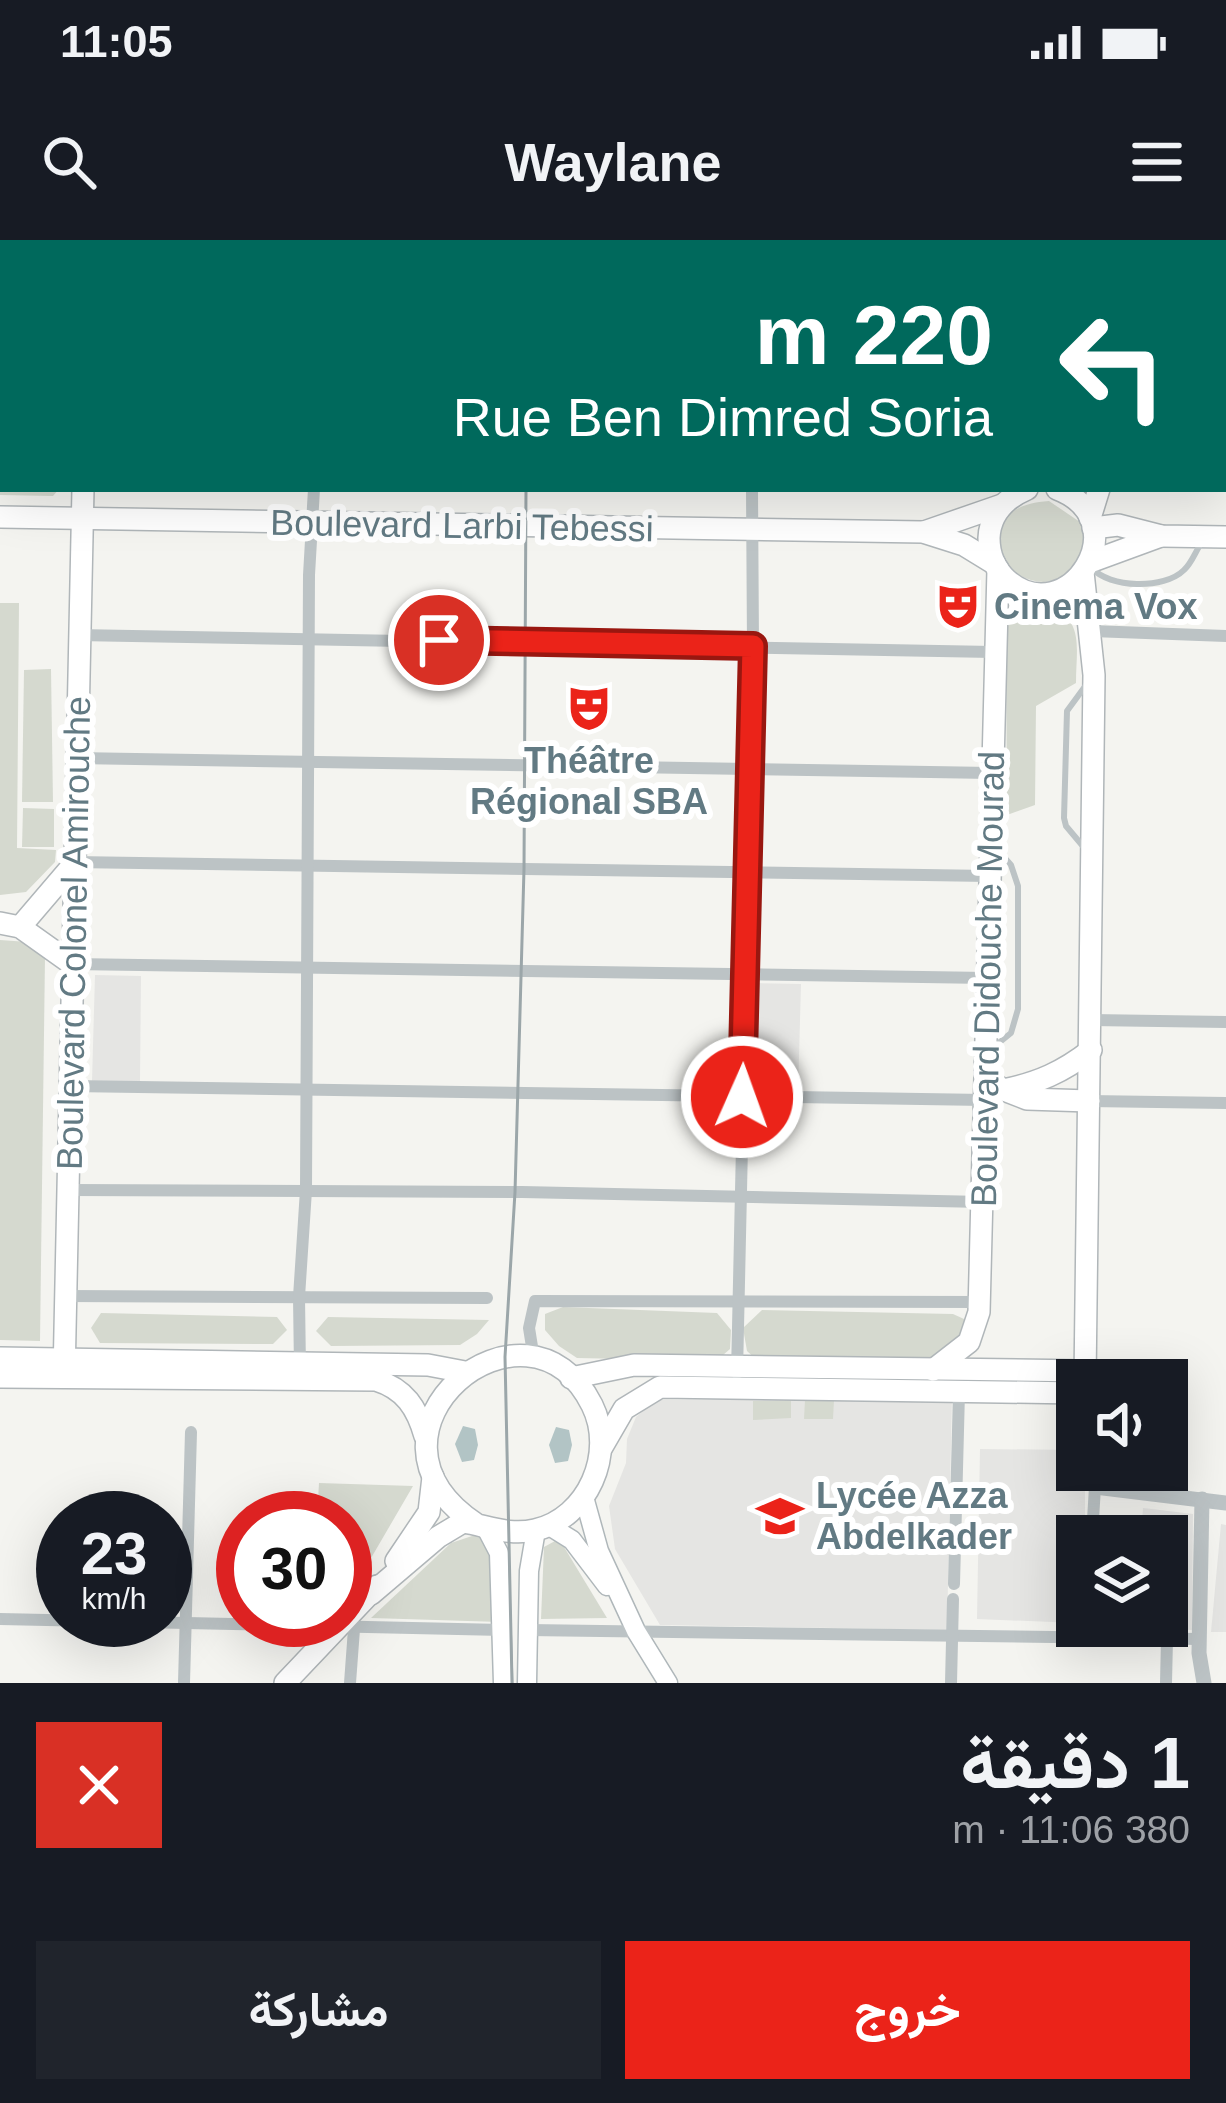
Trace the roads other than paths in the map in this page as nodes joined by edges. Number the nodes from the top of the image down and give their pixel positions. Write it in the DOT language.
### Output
graph roads {
  1 [pos="83,492"];
  2 [pos="314,492"];
  3 [pos="752,492"];
  4 [pos="1022,492"];
  5 [pos="1063,492"];
  6 [pos="1098,492"];
  7 [pos="1002,505"];
  8 [pos="0,517"];
  9 [pos="83,517"];
  10 [pos="1092,523"];
  11 [pos="314,524"];
  12 [pos="752,528"];
  13 [pos="923,532"];
  14 [pos="1161,536"];
  15 [pos="1215,537"];
  16 [pos="1087,566"];
  17 [pos="996,567"];
  18 [pos="1092,631"];
  19 [pos="77,635"];
  20 [pos="1226,636"];
  21 [pos="309,638"];
  22 [pos="753,646"];
  23 [pos="993,652"];
  24 [pos="75,758"];
  25 [pos="311,760"];
  26 [pos="750,769"];
  27 [pos="991,773"];
  28 [pos="989,841"];
  29 [pos="74,863"];
  30 [pos="308,866"];
  31 [pos="747,872"];
  32 [pos="988,876"];
  33 [pos="10,925"];
  34 [pos="72,964"];
  35 [pos="308,969"];
  36 [pos="746,974"];
  37 [pos="987,978"];
  38 [pos="1091,1020"];
  39 [pos="1226,1022"];
  40 [pos="1090,1050"];
  41 [pos="990,1080"];
  42 [pos="71,1086"];
  43 [pos="305,1089"];
  44 [pos="742,1097"];
  45 [pos="1090,1102"];
  46 [pos="1226,1103"];
  47 [pos="70,1190"];
  48 [pos="306,1190"];
  49 [pos="742,1199"];
  50 [pos="983,1202"];
  51 [pos="66,1296"];
  52 [pos="299,1297"];
  53 [pos="487,1298"];
  54 [pos="740,1303"];
  55 [pos="980,1307"];
  56 [pos="969,1342"];
  57 [pos="0,1358"];
  58 [pos="534,1359"];
  59 [pos="1083,1359"];
  60 [pos="65,1368"];
  61 [pos="300,1369"];
  62 [pos="933,1370"];
  63 [pos="464,1372"];
  64 [pos="737,1376"];
  65 [pos="0,1377"];
  66 [pos="571,1378"];
  67 [pos="989,1380"];
  68 [pos="959,1381"];
  69 [pos="1056,1381"];
  70 [pos="191,1432"];
  71 [pos="427,1440"];
  72 [pos="602,1448"];
  73 [pos="433,1476"];
  74 [pos="189,1491"];
  75 [pos="1159,1491"];
  76 [pos="584,1497"];
  77 [pos="1202,1499"];
  78 [pos="1226,1503"];
  79 [pos="481,1526"];
  80 [pos="542,1528"];
  81 [pos="372,1593"];
  82 [pos="372,1593"];
  83 [pos="0,1619"];
  84 [pos="36,1620"];
  85 [pos="632,1622"];
  86 [pos="372,1629"];
  87 [pos="503,1630"];
  88 [pos="528,1630"];
  89 [pos="1056,1633"];
  90 [pos="951,1636"];
  91 [pos="1188,1639"];
  92 [pos="1199,1639"];
  93 [pos="185,1647"];
  94 [pos="326,1647"];
  95 [pos="347,1647"];
  96 [pos="1167,1647"];
  97 [pos="184,1683"];
  98 [pos="285,1683"];
  99 [pos="350,1683"];
  100 [pos="502,1683"];
  101 [pos="527,1683"];
  102 [pos="668,1683"];
  103 [pos="951,1683"];
  104 [pos="1166,1683"];
  105 [pos="1204,1683"];
  1 -- 9 [label="main road, Boulevard Colonel Amirouche"];
  2 -- 11 [label="street"];
  3 -- 12 [label="street"];
  4 -- 7 [label="main road"];
  5 -- 10 [label="main road"];
  6 -- 10 [label="main road"];
  7 -- 13 [label="main road"];
  7 -- 17 [label="main road, Boulevard Didouche Mourad"];
  8 -- 9 [label="main road, Boulevard Larbi Tebessi"];
  9 -- 11 [label="main road, Boulevard Larbi Tebessi"];
  9 -- 19 [label="main road, Boulevard Colonel Amirouche"];
  10 -- 14 [label="main road"];
  10 -- 16 [label="main road"];
  11 -- 12 [label="main road, Boulevard Larbi Tebessi"];
  11 -- 21 [label="street"];
  12 -- 13 [label="main road, Boulevard Larbi Tebessi"];
  12 -- 22 [label="street"];
  13 -- 17 [label="main road"];
  14 -- 15 [label="main road"];
  14 -- 16 [label="main road"];
  15 -- 16 [label="lane"];
  16 -- 17 [label="main road"];
  16 -- 18 [label="main road"];
  17 -- 23 [label="main road, Boulevard Didouche Mourad"];
  18 -- 20 [label="street"];
  18 -- 38 [label="main road"];
  19 -- 21 [label="street"];
  19 -- 24 [label="main road, Boulevard Colonel Amirouche"];
  21 -- 22 [label="street"];
  21 -- 25 [label="street"];
  22 -- 23 [label="street"];
  22 -- 26 [label="street"];
  23 -- 27 [label="main road, Boulevard Didouche Mourad"];
  24 -- 25 [label="street"];
  24 -- 29 [label="main road, Boulevard Colonel Amirouche"];
  25 -- 26 [label="street"];
  25 -- 30 [label="street"];
  26 -- 27 [label="street"];
  26 -- 31 [label="street"];
  27 -- 28 [label="main road, Boulevard Didouche Mourad"];
  28 -- 32 [label="main road, Boulevard Didouche Mourad"];
  28 -- 41 [label="lane"];
  29 -- 30 [label="street"];
  29 -- 33 [label="main road"];
  29 -- 34 [label="main road, Boulevard Colonel Amirouche"];
  30 -- 31 [label="street"];
  30 -- 35 [label="street"];
  31 -- 32 [label="street"];
  31 -- 36 [label="street"];
  32 -- 37 [label="main road, Boulevard Didouche Mourad"];
  33 -- 34 [label="main road"];
  34 -- 35 [label="street"];
  34 -- 42 [label="main road, Boulevard Colonel Amirouche"];
  35 -- 36 [label="street"];
  35 -- 43 [label="street"];
  36 -- 37 [label="street"];
  36 -- 44 [label="street"];
  37 -- 41 [label="main road, Boulevard Didouche Mourad"];
  38 -- 39 [label="street"];
  38 -- 40 [label="main road"];
  40 -- 41 [label="main road"];
  40 -- 45 [label="main road"];
  41 -- 44 [label="street"];
  41 -- 45 [label="main road"];
  41 -- 50 [label="main road, Boulevard Didouche Mourad"];
  42 -- 43 [label="street"];
  42 -- 47 [label="main road, Boulevard Colonel Amirouche"];
  43 -- 44 [label="street"];
  43 -- 48 [label="street"];
  44 -- 49 [label="street"];
  45 -- 46 [label="street"];
  45 -- 59 [label="main road"];
  47 -- 48 [label="street"];
  47 -- 51 [label="main road, Boulevard Colonel Amirouche"];
  48 -- 49 [label="street"];
  48 -- 52 [label="street"];
  49 -- 50 [label="street"];
  49 -- 54 [label="street"];
  50 -- 55 [label="main road, Boulevard Didouche Mourad"];
  51 -- 52 [label="street"];
  51 -- 60 [label="main road, Boulevard Colonel Amirouche"];
  52 -- 53 [label="street"];
  52 -- 61 [label="street"];
  54 -- 55 [label="street"];
  54 -- 58 [label="street"];
  54 -- 64 [label="street"];
  55 -- 56 [label="main road, Boulevard Didouche Mourad"];
  55 -- 67 [label="main road"];
  56 -- 62 [label="main road"];
  56 -- 68 [label="main road, Boulevard Didouche Mourad"];
  57 -- 60 [label="main road"];
  58 -- 63 [label="main road"];
  58 -- 66 [label="main road"];
  60 -- 61 [label="main road"];
  60 -- 65 [label="main road"];
  61 -- 63 [label="main road"];
  61 -- 71 [label="main road"];
  62 -- 64 [label="main road"];
  62 -- 68 [label="main road"];
  63 -- 71 [label="main road"];
  64 -- 66 [label="main road"];
  64 -- 68 [label="main road"];
  64 -- 72 [label="main road"];
  66 -- 72 [label="main road"];
  67 -- 68 [label="main road"];
  67 -- 69 [label="main road"];
  68 -- 90 [label="street"];
  70 -- 74 [label="street"];
  71 -- 73 [label="main road"];
  72 -- 76 [label="main road"];
  73 -- 79 [label="main road"];
  73 -- 81 [label="main road"];
  75 -- 77 [label="street"];
  76 -- 80 [label="main road"];
  76 -- 85 [label="main road"];
  77 -- 78 [label="street"];
  77 -- 92 [label="street"];
  79 -- 80 [label="main road"];
  79 -- 82 [label="main road"];
  79 -- 87 [label="main road"];
  80 -- 85 [label="main road"];
  80 -- 88 [label="main road"];
  83 -- 84 [label="street"];
  85 -- 88 [label="street"];
  85 -- 90 [label="street"];
  85 -- 102 [label="main road"];
  86 -- 87 [label="street"];
  87 -- 100 [label="main road"];
  88 -- 101 [label="main road"];
  89 -- 90 [label="street"];
  90 -- 103 [label="street"];
  91 -- 92 [label="street"];
  92 -- 105 [label="street"];
  93 -- 97 [label="street"];
  94 -- 98 [label="main road"];
  95 -- 99 [label="street"];
  96 -- 104 [label="street"];
}
